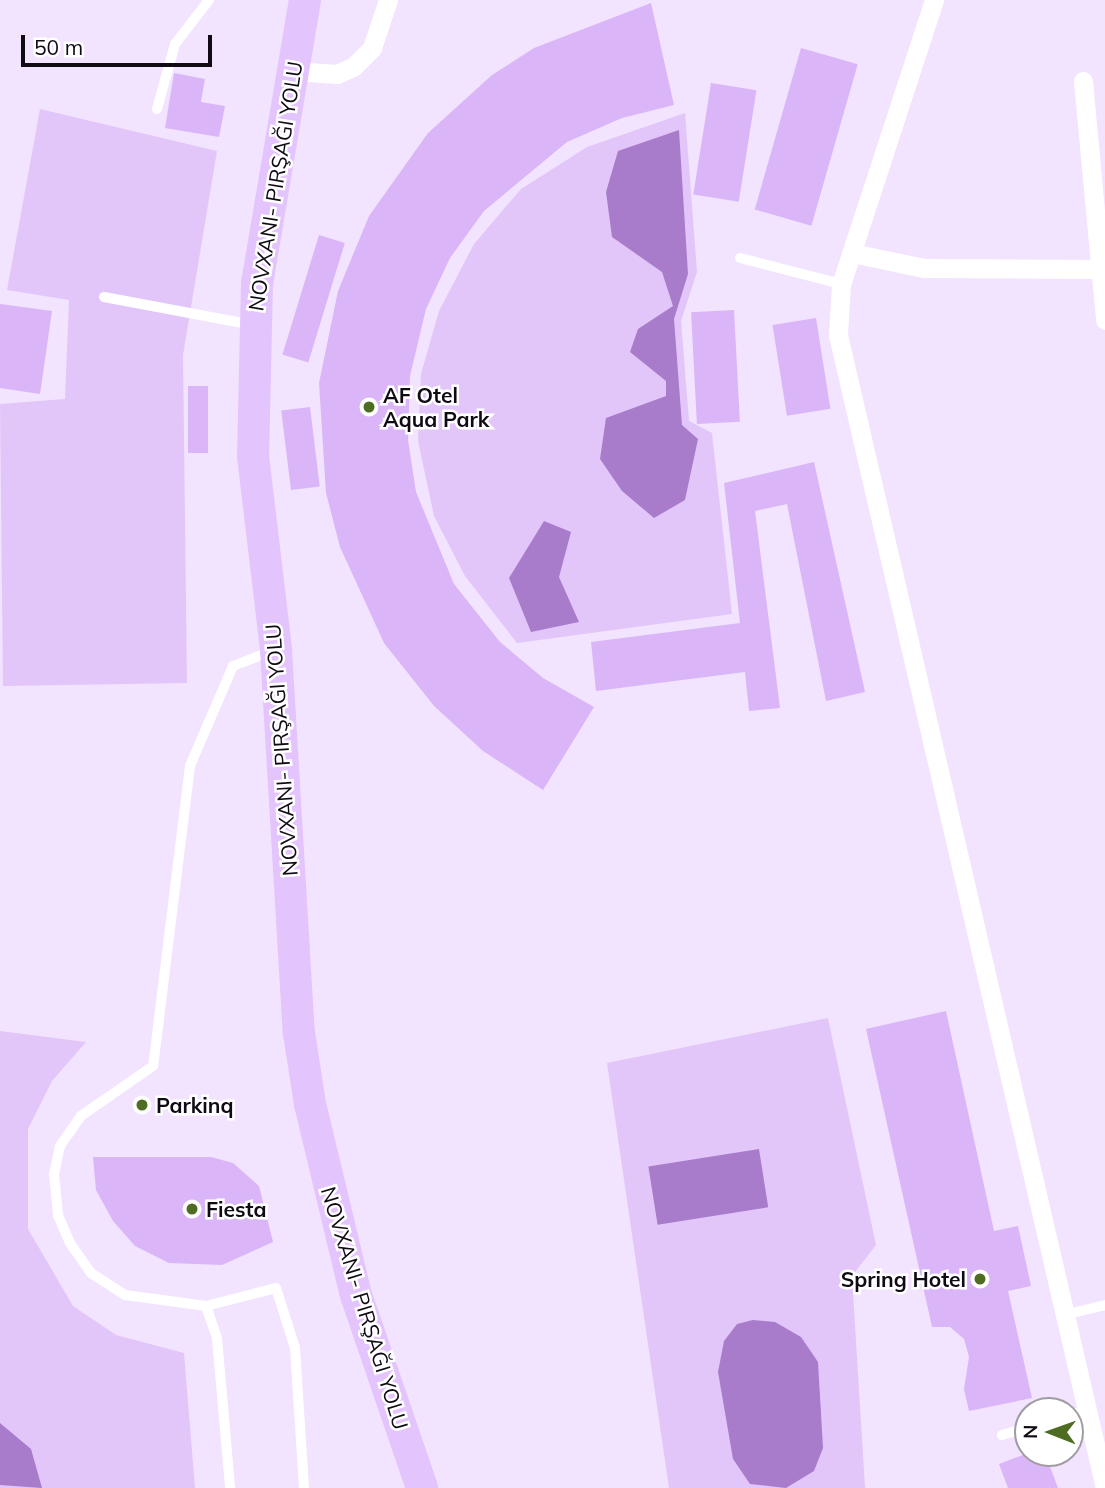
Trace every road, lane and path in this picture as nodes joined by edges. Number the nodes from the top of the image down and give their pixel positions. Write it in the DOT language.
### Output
graph roads {
  1 [pos="209,0"];
  2 [pos="305,0"];
  3 [pos="388,0"];
  4 [pos="934,0"];
  5 [pos="293,71"];
  6 [pos="1083,81"];
  7 [pos="157,109"];
  8 [pos="852,253"];
  9 [pos="740,258"];
  10 [pos="1103,269"];
  11 [pos="841,284"];
  12 [pos="104,297"];
  13 [pos="1105,320"];
  14 [pos="254,325"];
  15 [pos="276,650"];
  16 [pos="1105,1305"];
  17 [pos="206,1306"];
  18 [pos="1060,1316"];
  19 [pos="1073,1397"];
  20 [pos="1014,1431"];
  21 [pos="1084,1434"];
  22 [pos="1002,1435"];
  23 [pos="230,1488"];
  24 [pos="304,1488"];
  25 [pos="422,1488"];
  26 [pos="1105,1488"];
  1 -- 7 [label="lane"];
  2 -- 5 [label="main road"];
  3 -- 5 [label="street"];
  4 -- 8 [label="street"];
  5 -- 14 [label="main road"];
  6 -- 10 [label="street"];
  8 -- 10 [label="street"];
  8 -- 11 [label="street"];
  9 -- 11 [label="lane"];
  10 -- 13 [label="street"];
  11 -- 18 [label="street"];
  12 -- 14 [label="lane"];
  14 -- 15 [label="main road"];
  15 -- 17 [label="lane"];
  15 -- 25 [label="main road"];
  16 -- 18 [label="lane"];
  17 -- 23 [label="lane"];
  17 -- 24 [label="lane"];
  18 -- 19 [label="street"];
  20 -- 22 [label="lane"];
  21 -- 26 [label="street"];
}
